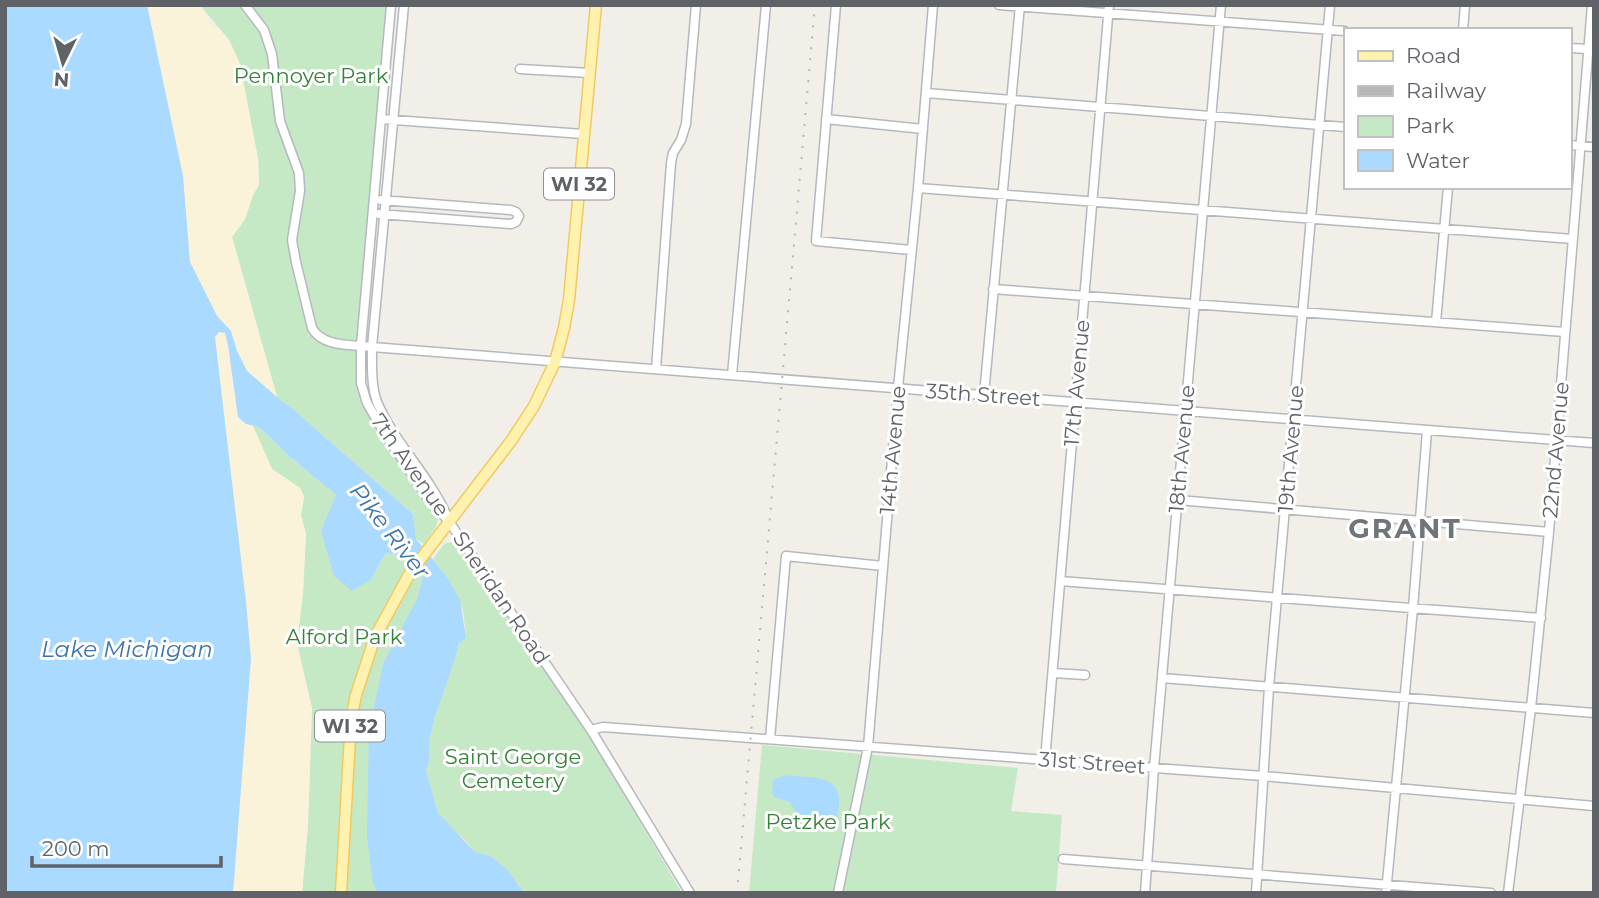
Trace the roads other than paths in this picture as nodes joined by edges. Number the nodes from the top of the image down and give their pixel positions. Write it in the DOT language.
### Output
graph roads {
  1 [pos="245,5"];
  2 [pos="391,5"];
  3 [pos="404,5"];
  4 [pos="596,5"];
  5 [pos="696,5"];
  6 [pos="766,5"];
  7 [pos="836,5"];
  8 [pos="933,5"];
  9 [pos="999,5"];
  10 [pos="1221,5"];
  11 [pos="1330,5"];
  12 [pos="1465,5"];
  13 [pos="1592,5"];
  14 [pos="1020,6"];
  15 [pos="1108,9"];
  16 [pos="1219,22"];
  17 [pos="1463,28"];
  18 [pos="1328,30"];
  19 [pos="1344,31"];
  20 [pos="1571,48"];
  21 [pos="1588,49"];
  22 [pos="520,69"];
  23 [pos="589,74"];
  24 [pos="926,93"];
  25 [pos="1011,100"];
  26 [pos="1100,107"];
  27 [pos="1211,116"];
  28 [pos="826,118"];
  29 [pos="382,119"];
  30 [pos="394,120"];
  31 [pos="1320,125"];
  32 [pos="1344,127"];
  33 [pos="923,129"];
  34 [pos="583,134"];
  35 [pos="1571,145"];
  36 [pos="1580,145"];
  37 [pos="1594,147"];
  38 [pos="918,188"];
  39 [pos="1448,189"];
  40 [pos="1002,195"];
  41 [pos="374,199"];
  42 [pos="386,200"];
  43 [pos="1092,202"];
  44 [pos="1203,210"];
  45 [pos="373,214"];
  46 [pos="385,215"];
  47 [pos="1311,219"];
  48 [pos="1444,229"];
  49 [pos="1573,239"];
  50 [pos="911,250"];
  51 [pos="993,289"];
  52 [pos="1084,296"];
  53 [pos="1195,304"];
  54 [pos="1303,312"];
  55 [pos="1436,322"];
  56 [pos="1565,332"];
  57 [pos="361,345"];
  58 [pos="372,347"];
  59 [pos="555,362"];
  60 [pos="656,369"];
  61 [pos="732,375"];
  62 [pos="898,388"];
  63 [pos="984,395"];
  64 [pos="1075,402"];
  65 [pos="1185,410"];
  66 [pos="1294,419"];
  67 [pos="1427,430"];
  68 [pos="1556,441"];
  69 [pos="1594,443"];
  70 [pos="1178,500"];
  71 [pos="1286,509"];
  72 [pos="1419,521"];
  73 [pos="450,523"];
  74 [pos="1549,532"];
  75 [pos="883,566"];
  76 [pos="1060,581"];
  77 [pos="1170,589"];
  78 [pos="1278,598"];
  79 [pos="1413,608"];
  80 [pos="1541,618"];
  81 [pos="1053,673"];
  82 [pos="1085,675"];
  83 [pos="1162,678"];
  84 [pos="1269,687"];
  85 [pos="1404,698"];
  86 [pos="1531,708"];
  87 [pos="1594,713"];
  88 [pos="591,730"];
  89 [pos="770,739"];
  90 [pos="868,747"];
  91 [pos="1045,760"];
  92 [pos="1154,768"];
  93 [pos="1263,776"];
  94 [pos="1395,787"];
  95 [pos="1520,798"];
  96 [pos="1594,806"];
  97 [pos="1063,859"];
  98 [pos="1147,865"];
  99 [pos="1256,874"];
  100 [pos="1386,888"];
  101 [pos="341,893"];
  102 [pos="690,893"];
  103 [pos="838,893"];
  104 [pos="1145,893"];
  105 [pos="1255,893"];
  106 [pos="1491,893"];
  107 [pos="1508,893"];
  1 -- 57 [label="street, 35th Street"];
  2 -- 29 [label="street, 7th Avenue"];
  3 -- 30 [label="street, 7th Avenue"];
  4 -- 23 [label="main road, Sheridan Road / WI 32"];
  5 -- 60 [label="street"];
  6 -- 61 [label="street"];
  7 -- 28 [label="street"];
  8 -- 24 [label="street, 14th Avenue"];
  9 -- 14 [label="street"];
  10 -- 16 [label="street, 18th Avenue"];
  11 -- 18 [label="street, 19th Avenue"];
  12 -- 17 [label="street"];
  13 -- 21 [label="street, 22nd Avenue"];
  14 -- 15 [label="street"];
  14 -- 25 [label="street"];
  15 -- 16 [label="street"];
  15 -- 26 [label="street, 17th Avenue"];
  16 -- 18 [label="street"];
  16 -- 27 [label="street, 18th Avenue"];
  18 -- 19 [label="street"];
  18 -- 31 [label="street, 19th Avenue"];
  20 -- 21 [label="street"];
  21 -- 36 [label="street, 22nd Avenue"];
  22 -- 23 [label="street"];
  23 -- 34 [label="main road, Sheridan Road / WI 32"];
  24 -- 25 [label="street"];
  24 -- 33 [label="street, 14th Avenue"];
  25 -- 26 [label="street"];
  25 -- 40 [label="street"];
  26 -- 27 [label="street"];
  26 -- 43 [label="street, 17th Avenue"];
  27 -- 31 [label="street"];
  27 -- 44 [label="street, 18th Avenue"];
  28 -- 33 [label="street"];
  28 -- 50 [label="street"];
  29 -- 30 [label="street"];
  29 -- 41 [label="street, 7th Avenue"];
  30 -- 34 [label="street"];
  30 -- 42 [label="street, 7th Avenue"];
  31 -- 32 [label="street"];
  31 -- 47 [label="street, 19th Avenue"];
  33 -- 38 [label="street, 14th Avenue"];
  34 -- 59 [label="main road, Sheridan Road / WI 32"];
  35 -- 36 [label="street"];
  36 -- 37 [label="street"];
  36 -- 49 [label="street, 22nd Avenue"];
  38 -- 40 [label="street"];
  38 -- 50 [label="street, 14th Avenue"];
  39 -- 48 [label="street"];
  40 -- 43 [label="street"];
  40 -- 51 [label="street"];
  41 -- 42 [label="street"];
  41 -- 45 [label="street, 7th Avenue"];
  42 -- 46 [label="street, 7th Avenue"];
  42 -- 46 [label="street"];
  43 -- 44 [label="street"];
  43 -- 52 [label="street, 17th Avenue"];
  44 -- 47 [label="street"];
  44 -- 53 [label="street, 18th Avenue"];
  45 -- 46 [label="street"];
  45 -- 57 [label="street, 7th Avenue"];
  46 -- 58 [label="street, 7th Avenue"];
  47 -- 48 [label="street"];
  47 -- 54 [label="street, 19th Avenue"];
  48 -- 49 [label="street"];
  48 -- 55 [label="street"];
  49 -- 56 [label="street, 22nd Avenue"];
  50 -- 62 [label="street, 14th Avenue"];
  51 -- 52 [label="street"];
  51 -- 63 [label="street"];
  52 -- 53 [label="street"];
  52 -- 64 [label="street, 17th Avenue"];
  53 -- 54 [label="street"];
  53 -- 65 [label="street, 18th Avenue"];
  54 -- 55 [label="street"];
  54 -- 66 [label="street, 19th Avenue"];
  55 -- 56 [label="street"];
  56 -- 68 [label="street, 22nd Avenue"];
  57 -- 58 [label="street, 35th Street"];
  57 -- 73 [label="street, 7th Avenue"];
  58 -- 59 [label="street, 35th Street"];
  58 -- 73 [label="street, 7th Avenue"];
  59 -- 60 [label="street, 35th Street"];
  59 -- 73 [label="main road, Sheridan Road / WI 32"];
  60 -- 61 [label="street, 35th Street"];
  61 -- 62 [label="street, 35th Street"];
  62 -- 63 [label="street, 35th Street"];
  62 -- 75 [label="street, 14th Avenue"];
  63 -- 64 [label="street, 35th Street"];
  64 -- 65 [label="street, 35th Street"];
  64 -- 76 [label="street, 17th Avenue"];
  65 -- 66 [label="street, 35th Street"];
  65 -- 70 [label="street, 18th Avenue"];
  66 -- 67 [label="street, 35th Street"];
  66 -- 71 [label="street, 19th Avenue"];
  67 -- 68 [label="street, 35th Street"];
  67 -- 72 [label="street"];
  68 -- 69 [label="street, 35th Street"];
  68 -- 74 [label="street, 22nd Avenue"];
  70 -- 71 [label="street"];
  70 -- 77 [label="street, 18th Avenue"];
  71 -- 72 [label="street"];
  71 -- 78 [label="street, 19th Avenue"];
  72 -- 74 [label="street"];
  72 -- 79 [label="street"];
  73 -- 88 [label="street, Sheridan Road"];
  73 -- 101 [label="main road, WI 32"];
  74 -- 80 [label="street, 22nd Avenue"];
  75 -- 89 [label="street"];
  75 -- 90 [label="street, 14th Avenue"];
  76 -- 77 [label="street"];
  76 -- 81 [label="street, 17th Avenue"];
  77 -- 78 [label="street"];
  77 -- 83 [label="street, 18th Avenue"];
  78 -- 79 [label="street"];
  78 -- 84 [label="street, 19th Avenue"];
  79 -- 80 [label="street"];
  79 -- 85 [label="street"];
  80 -- 86 [label="street, 22nd Avenue"];
  81 -- 82 [label="street"];
  81 -- 91 [label="street, 17th Avenue"];
  83 -- 84 [label="street"];
  83 -- 92 [label="street, 18th Avenue"];
  84 -- 85 [label="street"];
  84 -- 93 [label="street, 19th Avenue"];
  85 -- 86 [label="street"];
  85 -- 94 [label="street"];
  86 -- 87 [label="street"];
  86 -- 95 [label="street, 22nd Avenue"];
  88 -- 89 [label="street, 31st Street"];
  88 -- 102 [label="street, Sheridan Road"];
  89 -- 90 [label="street, 31st Street"];
  90 -- 91 [label="street, 31st Street"];
  90 -- 103 [label="street, 14th Avenue"];
  91 -- 92 [label="street, 31st Street"];
  92 -- 93 [label="street, 31st Street"];
  92 -- 98 [label="street, 18th Avenue"];
  93 -- 94 [label="street, 31st Street"];
  93 -- 99 [label="street, 19th Avenue"];
  94 -- 95 [label="street, 31st Street"];
  94 -- 100 [label="street"];
  95 -- 96 [label="street, 31st Street"];
  95 -- 107 [label="street, 22nd Avenue"];
  97 -- 98 [label="street"];
  98 -- 99 [label="street"];
  98 -- 104 [label="street, 18th Avenue"];
  99 -- 100 [label="street"];
  99 -- 105 [label="street, 19th Avenue"];
  100 -- 106 [label="street"];
}
